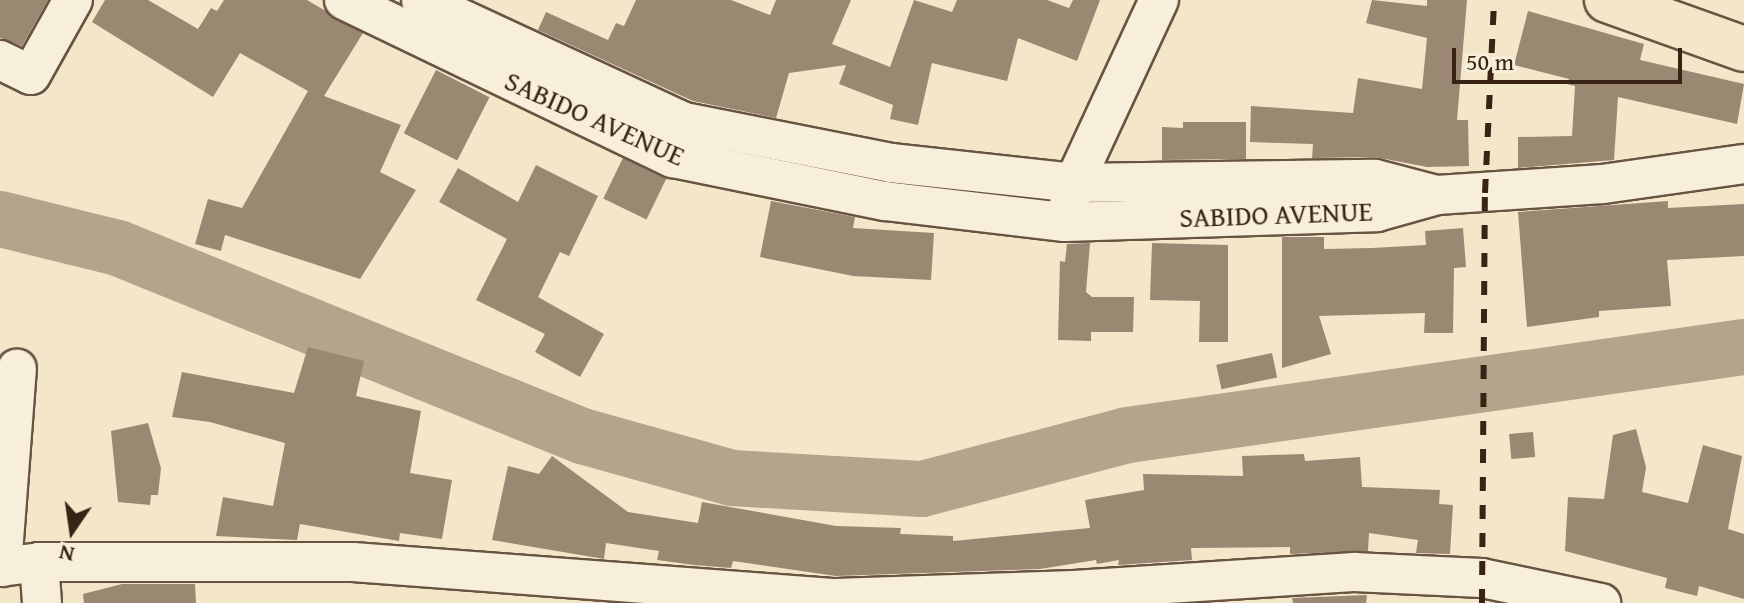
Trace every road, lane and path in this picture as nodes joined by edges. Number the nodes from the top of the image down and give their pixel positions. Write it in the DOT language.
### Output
graph roads {
  1 [pos="73,0"];
  2 [pos="344,0"];
  3 [pos="1159,0"];
  4 [pos="1607,0"];
  5 [pos="410,9"];
  6 [pos="1744,49"];
  7 [pos="0,60"];
  8 [pos="684,122"];
  9 [pos="673,158"];
  10 [pos="891,163"];
  11 [pos="1744,164"];
  12 [pos="1074,183"];
  13 [pos="1437,195"];
  14 [pos="885,201"];
  15 [pos="1065,222"];
  16 [pos="17,369"];
  17 [pos="39,562"];
  18 [pos="1,567"];
  19 [pos="836,600"];
  20 [pos="42,603"];
  21 [pos="1601,603"];
  1 -- 7 [label="street"];
  2 -- 5 [label="street, SABIDO AVENUE"];
  3 -- 12 [label="street"];
  4 -- 6 [label="main road"];
  5 -- 8 [label="street, SABIDO AVENUE"];
  5 -- 9 [label="street, SABIDO AVENUE"];
  8 -- 9 [label="street"];
  8 -- 10 [label="street, SABIDO AVENUE"];
  9 -- 14 [label="street, SABIDO AVENUE"];
  10 -- 12 [label="street, SABIDO AVENUE"];
  10 -- 14 [label="street"];
  11 -- 13 [label="street"];
  12 -- 13 [label="street, SABIDO AVENUE"];
  12 -- 15 [label="street"];
  13 -- 15 [label="street, SABIDO AVENUE"];
  14 -- 15 [label="street, SABIDO AVENUE"];
  16 -- 18 [label="street"];
  17 -- 18 [label="street"];
  17 -- 19 [label="street"];
  17 -- 20 [label="street"];
  19 -- 21 [label="street"];
}
